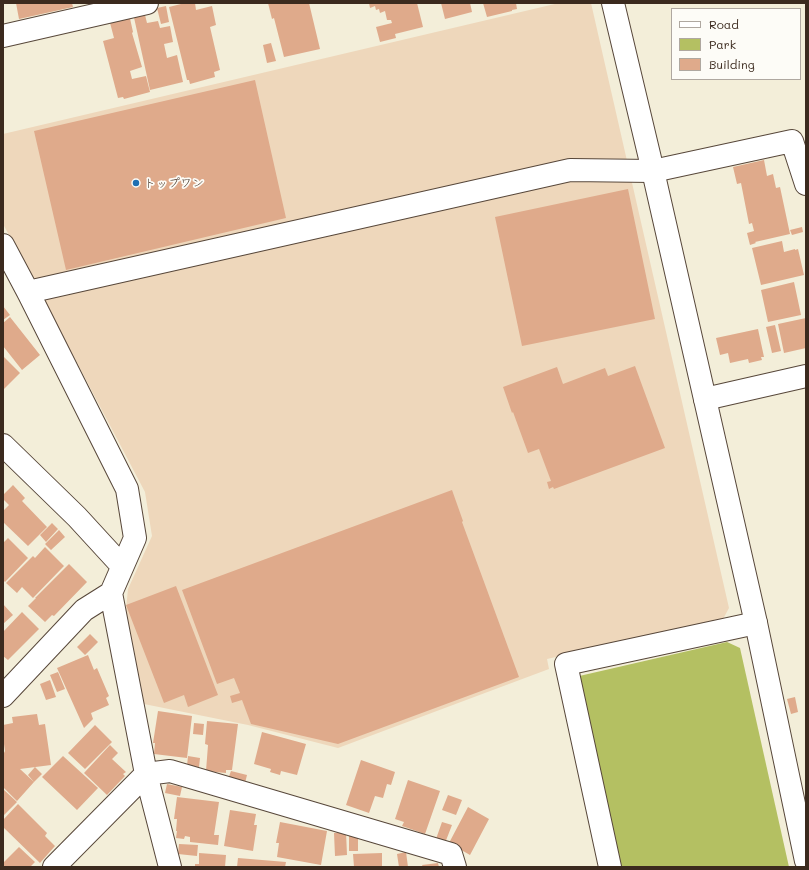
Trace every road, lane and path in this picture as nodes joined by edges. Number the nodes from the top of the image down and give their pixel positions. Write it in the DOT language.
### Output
graph roads {
  1 [pos="147,3"];
  2 [pos="613,3"];
  3 [pos="3,36"];
  4 [pos="653,171"];
  5 [pos="806,184"];
  6 [pos="3,244"];
  7 [pos="28,292"];
  8 [pos="806,376"];
  9 [pos="705,399"];
  10 [pos="3,445"];
  11 [pos="122,566"];
  12 [pos="111,593"];
  13 [pos="756,623"];
  14 [pos="3,696"];
  15 [pos="146,774"];
  16 [pos="806,861"];
  17 [pos="54,867"];
  18 [pos="170,867"];
  19 [pos="455,867"];
  20 [pos="610,867"];
  1 -- 3 [label="street"];
  2 -- 4 [label="street"];
  4 -- 5 [label="street"];
  4 -- 7 [label="street"];
  4 -- 9 [label="street"];
  6 -- 7 [label="street"];
  7 -- 11 [label="street"];
  8 -- 9 [label="street"];
  9 -- 13 [label="street"];
  10 -- 11 [label="street"];
  11 -- 12 [label="street"];
  12 -- 14 [label="street"];
  12 -- 15 [label="street"];
  13 -- 16 [label="street"];
  13 -- 20 [label="street"];
  15 -- 17 [label="street"];
  15 -- 18 [label="street"];
  15 -- 19 [label="street"];
}
